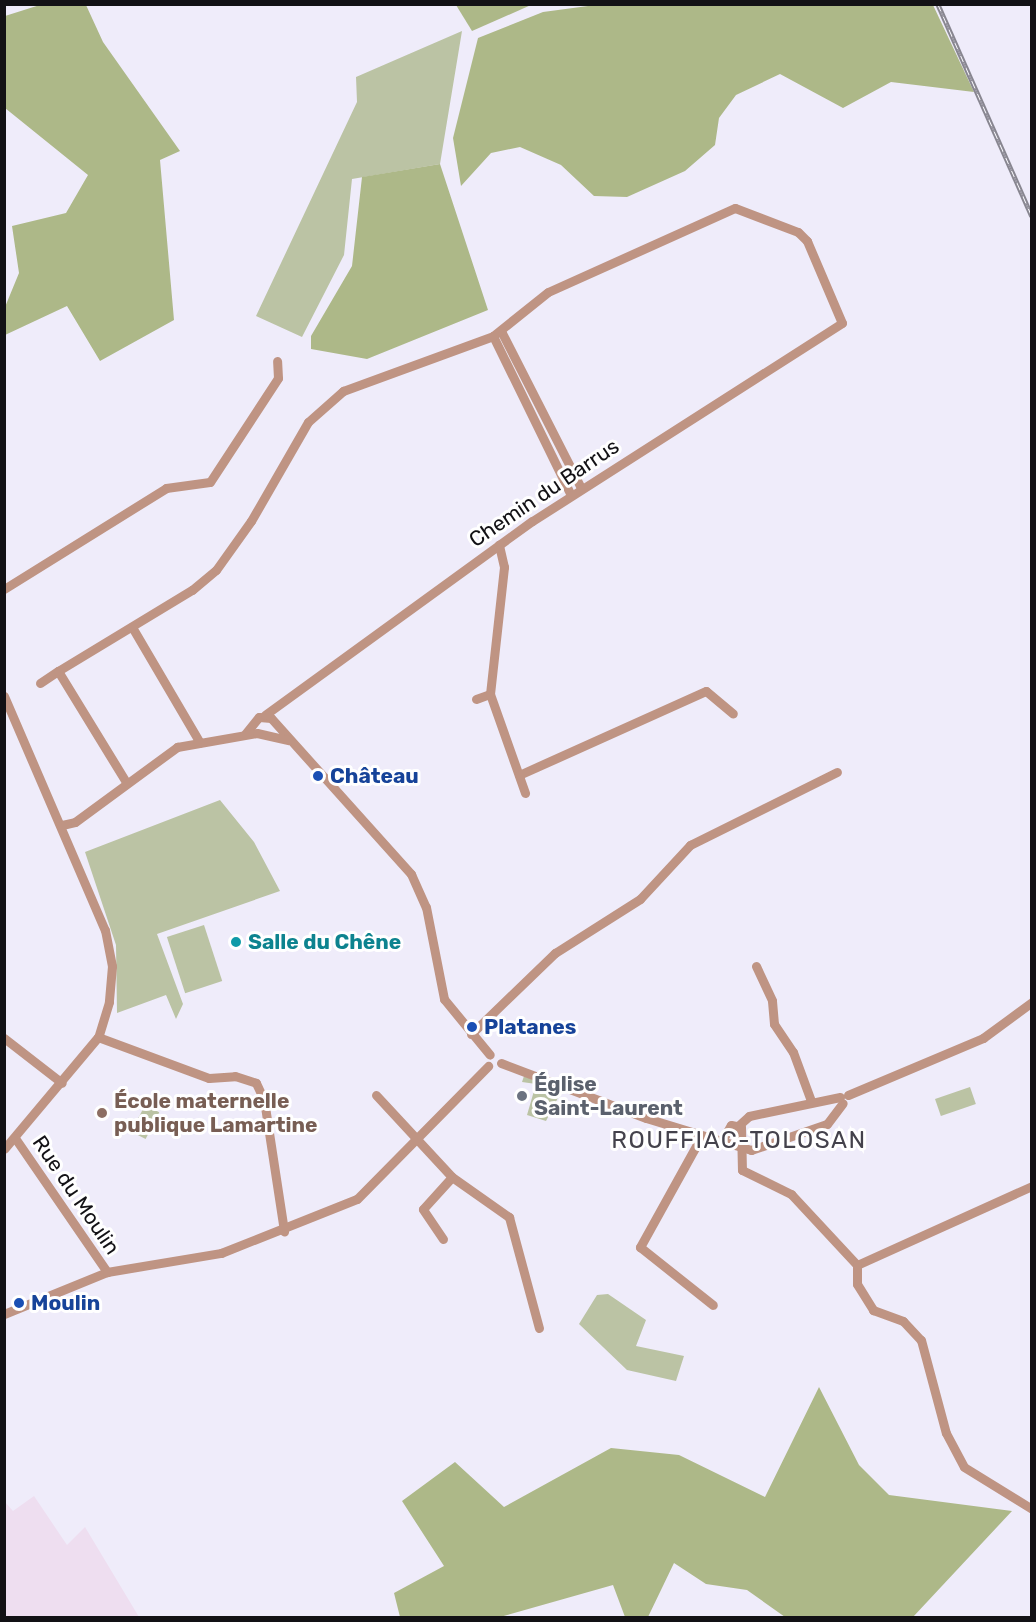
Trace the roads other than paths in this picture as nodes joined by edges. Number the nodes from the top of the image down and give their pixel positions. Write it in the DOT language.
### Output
graph roads {
  1 [pos="497,334"];
  2 [pos="277,361"];
  3 [pos="580,488"];
  4 [pos="571,495"];
  5 [pos="499,545"];
  6 [pos="4,590"];
  7 [pos="132,627"];
  8 [pos="58,671"];
  9 [pos="40,683"];
  10 [pos="490,694"];
  11 [pos="4,696"];
  12 [pos="476,699"];
  13 [pos="733,714"];
  14 [pos="270,719"];
  15 [pos="256,723"];
  16 [pos="264,733"];
  17 [pos="245,734"];
  18 [pos="200,743"];
  19 [pos="293,743"];
  20 [pos="837,772"];
  21 [pos="519,774"];
  22 [pos="126,782"];
  23 [pos="525,793"];
  24 [pos="62,825"];
  25 [pos="756,966"];
  26 [pos="1032,1002"];
  27 [pos="471,1034"];
  28 [pos="98,1037"];
  29 [pos="4,1038"];
  30 [pos="490,1055"];
  31 [pos="501,1063"];
  32 [pos="488,1066"];
  33 [pos="62,1083"];
  34 [pos="376,1095"];
  35 [pos="844,1098"];
  36 [pos="811,1101"];
  37 [pos="739,1125"];
  38 [pos="701,1137"];
  39 [pos="15,1138"];
  40 [pos="415,1141"];
  41 [pos="722,1141"];
  42 [pos="740,1146"];
  43 [pos="4,1149"];
  44 [pos="452,1177"];
  45 [pos="1032,1186"];
  46 [pos="284,1231"];
  47 [pos="443,1239"];
  48 [pos="857,1265"];
  49 [pos="107,1272"];
  50 [pos="712,1305"];
  51 [pos="4,1314"];
  52 [pos="539,1328"];
  53 [pos="1032,1509"];
  1 -- 3 [label="street"];
  1 -- 3 [label="street, Chemin du Barrus"];
  1 -- 4 [label="street"];
  1 -- 7 [label="street"];
  2 -- 6 [label="street"];
  3 -- 4 [label="street, Chemin du Barrus"];
  4 -- 5 [label="street, Chemin du Barrus"];
  5 -- 10 [label="street"];
  5 -- 14 [label="street, Chemin du Barrus"];
  7 -- 8 [label="street"];
  7 -- 18 [label="street"];
  8 -- 9 [label="street"];
  8 -- 22 [label="street"];
  10 -- 12 [label="street"];
  10 -- 21 [label="street"];
  11 -- 24 [label="street"];
  13 -- 21 [label="street"];
  14 -- 15 [label="street"];
  14 -- 16 [label="street"];
  14 -- 19 [label="street"];
  15 -- 16 [label="street"];
  15 -- 17 [label="street"];
  16 -- 17 [label="street"];
  16 -- 19 [label="street"];
  17 -- 18 [label="street"];
  18 -- 22 [label="street"];
  19 -- 27 [label="street"];
  20 -- 27 [label="street"];
  21 -- 23 [label="street"];
  22 -- 24 [label="street"];
  24 -- 28 [label="street"];
  25 -- 36 [label="street"];
  26 -- 35 [label="street"];
  27 -- 30 [label="street"];
  28 -- 33 [label="street"];
  28 -- 46 [label="street"];
  29 -- 33 [label="street"];
  30 -- 31 [label="street"];
  30 -- 32 [label="street"];
  31 -- 32 [label="street"];
  31 -- 38 [label="street"];
  32 -- 40 [label="street"];
  33 -- 39 [label="street"];
  34 -- 40 [label="street"];
  35 -- 36 [label="street"];
  35 -- 42 [label="street"];
  36 -- 37 [label="street"];
  37 -- 41 [label="street"];
  37 -- 42 [label="street"];
  38 -- 41 [label="street"];
  38 -- 50 [label="street"];
  39 -- 43 [label="street"];
  39 -- 49 [label="street, Rue du Moulin"];
  40 -- 44 [label="street"];
  40 -- 46 [label="street"];
  41 -- 42 [label="street"];
  42 -- 48 [label="street"];
  44 -- 47 [label="street"];
  44 -- 52 [label="street"];
  45 -- 48 [label="street"];
  46 -- 49 [label="street"];
  48 -- 53 [label="street"];
  49 -- 51 [label="street"];
}
